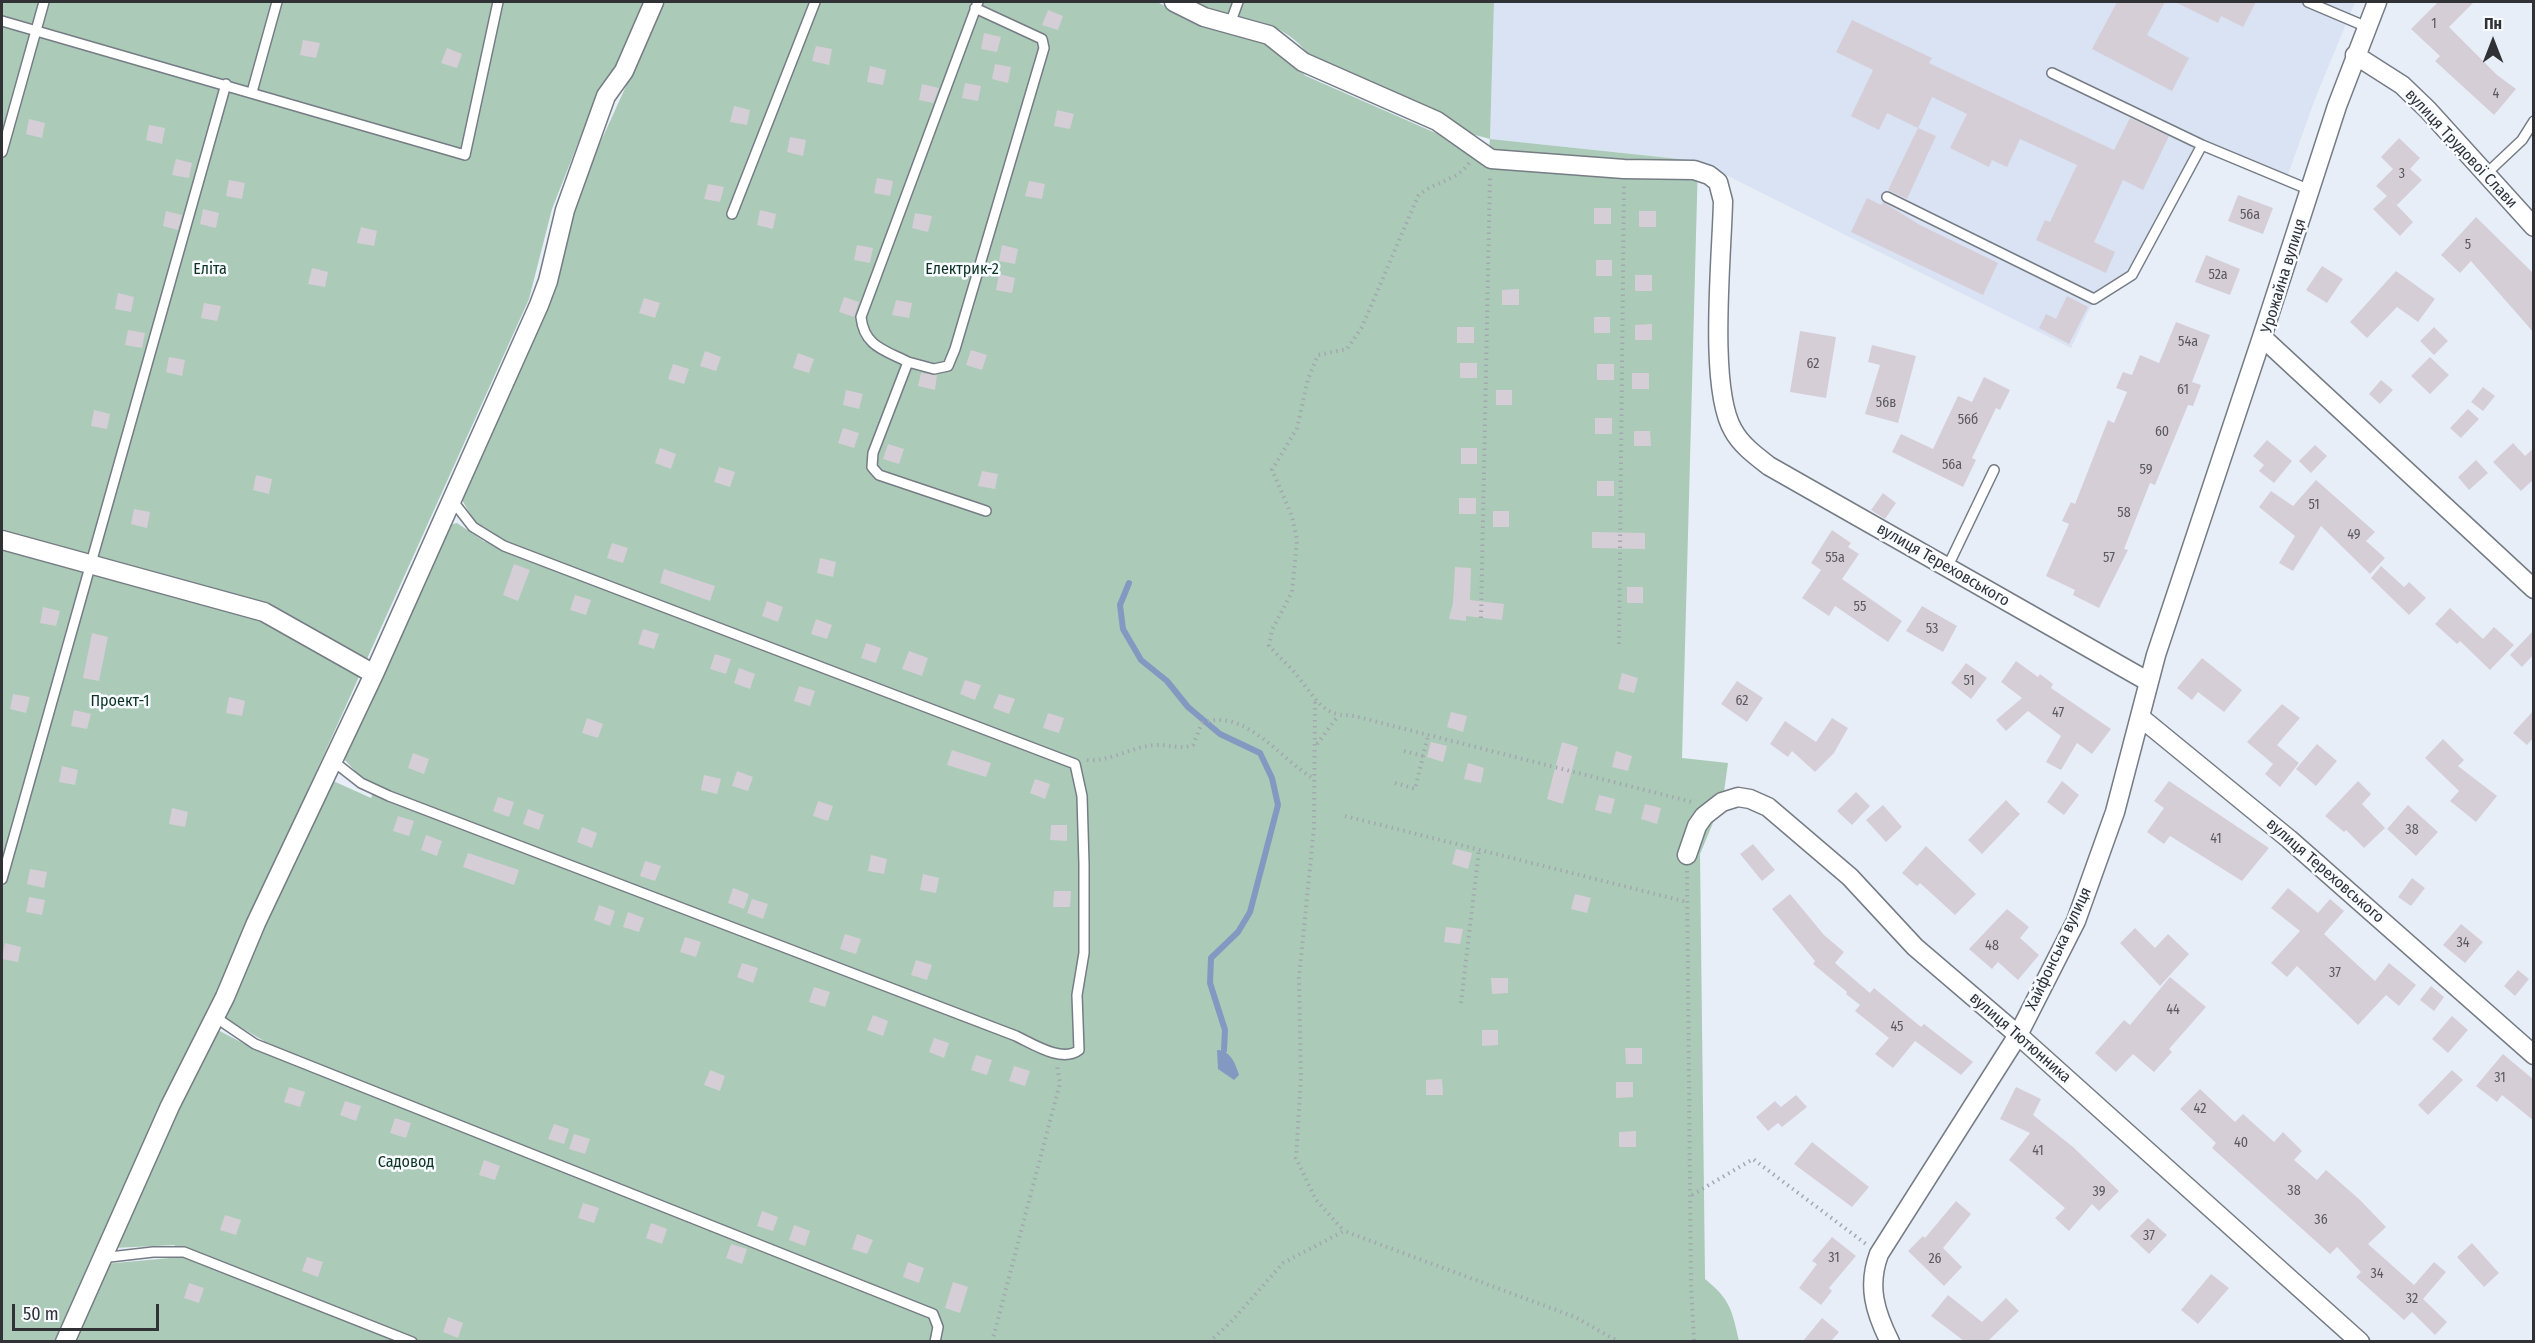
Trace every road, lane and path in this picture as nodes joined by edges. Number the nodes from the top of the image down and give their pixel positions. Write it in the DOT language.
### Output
graph roads {
  1 [pos="44,2"];
  2 [pos="277,2"];
  3 [pos="498,2"];
  4 [pos="654,2"];
  5 [pos="815,2"];
  6 [pos="1174,2"];
  7 [pos="1238,2"];
  8 [pos="2308,2"];
  9 [pos="2377,2"];
  10 [pos="976,5"];
  11 [pos="2,21"];
  12 [pos="1230,24"];
  13 [pos="2367,27"];
  14 [pos="35,31"];
  15 [pos="2355,55"];
  16 [pos="2052,73"];
  17 [pos="226,84"];
  18 [pos="252,92"];
  19 [pos="2534,121"];
  20 [pos="2202,145"];
  21 [pos="2,152"];
  22 [pos="1483,155"];
  23 [pos="1624,169"];
  24 [pos="2487,173"];
  25 [pos="2310,190"];
  26 [pos="1887,197"];
  27 [pos="732,214"];
  28 [pos="2534,227"];
  29 [pos="2262,338"];
  30 [pos="908,362"];
  31 [pos="1994,470"];
  32 [pos="452,501"];
  33 [pos="986,511"];
  34 [pos="2,540"];
  35 [pos="91,563"];
  36 [pos="1947,568"];
  37 [pos="2534,589"];
  38 [pos="1481,618"];
  39 [pos="1619,644"];
  40 [pos="374,674"];
  41 [pos="2149,682"];
  42 [pos="1315,702"];
  43 [pos="1338,716"];
  44 [pos="2140,717"];
  45 [pos="1428,735"];
  46 [pos="1316,746"];
  47 [pos="1404,752"];
  48 [pos="1423,756"];
  49 [pos="333,761"];
  50 [pos="1075,764"];
  51 [pos="1315,776"];
  52 [pos="1395,783"];
  53 [pos="1714,807"];
  54 [pos="1345,816"];
  55 [pos="1479,850"];
  56 [pos="1688,855"];
  57 [pos="2,879"];
  58 [pos="1687,902"];
  59 [pos="1461,1003"];
  60 [pos="215,1017"];
  61 [pos="2018,1035"];
  62 [pos="1055,1053"];
  63 [pos="2534,1054"];
  64 [pos="1692,1195"];
  65 [pos="1344,1231"];
  66 [pos="1879,1254"];
  67 [pos="100,1258"];
  68 [pos="65,1341"];
  69 [pos="411,1341"];
  70 [pos="935,1341"];
  71 [pos="992,1341"];
  72 [pos="1209,1341"];
  73 [pos="1619,1341"];
  74 [pos="1694,1341"];
  75 [pos="1890,1341"];
  76 [pos="2360,1341"];
  1 -- 14 [label="lane"];
  2 -- 18 [label="lane"];
  3 -- 18 [label="lane"];
  4 -- 32 [label="street"];
  5 -- 27 [label="lane"];
  6 -- 12 [label="street"];
  7 -- 12 [label="lane"];
  8 -- 13 [label="lane"];
  9 -- 13 [label="street, Урожайна вулиця"];
  10 -- 30 [label="lane"];
  10 -- 30 [label="lane"];
  11 -- 14 [label="lane"];
  12 -- 22 [label="street"];
  13 -- 15 [label="street, Урожайна вулиця"];
  14 -- 17 [label="lane"];
  14 -- 21 [label="lane"];
  15 -- 24 [label="street, вулиця Трудової Слави"];
  15 -- 25 [label="street, Урожайна вулиця"];
  16 -- 20 [label="lane"];
  17 -- 18 [label="lane"];
  17 -- 35 [label="lane"];
  19 -- 24 [label="lane"];
  20 -- 25 [label="lane"];
  20 -- 26 [label="lane"];
  22 -- 23 [label="street, вулиця Тереховського"];
  22 -- 38 [label="path"];
  22 -- 42 [label="path"];
  23 -- 36 [label="street, вулиця Тереховського"];
  23 -- 39 [label="path"];
  24 -- 28 [label="street, вулиця Трудової Слави"];
  25 -- 29 [label="street, Урожайна вулиця"];
  29 -- 37 [label="street, Урожайна вулиця"];
  29 -- 41 [label="street"];
  30 -- 33 [label="lane"];
  31 -- 36 [label="lane"];
  32 -- 40 [label="street"];
  32 -- 50 [label="lane"];
  34 -- 35 [label="street"];
  35 -- 40 [label="street"];
  35 -- 57 [label="lane"];
  36 -- 41 [label="street, вулиця Тереховського"];
  40 -- 49 [label="street"];
  41 -- 44 [label="street"];
  42 -- 43 [label="path"];
  42 -- 46 [label="path"];
  43 -- 45 [label="path"];
  43 -- 46 [label="path"];
  44 -- 61 [label="street, Хайфонська вулиця"];
  44 -- 63 [label="street, вулиця Тереховського"];
  45 -- 48 [label="path"];
  45 -- 53 [label="path"];
  46 -- 51 [label="path"];
  47 -- 48 [label="path"];
  48 -- 52 [label="path"];
  49 -- 60 [label="street"];
  49 -- 62 [label="lane"];
  50 -- 51 [label="path"];
  50 -- 62 [label="lane"];
  51 -- 65 [label="path"];
  53 -- 56 [label="street"];
  53 -- 61 [label="street, вулиця Тютюнника"];
  54 -- 55 [label="path"];
  55 -- 58 [label="path"];
  55 -- 59 [label="path"];
  56 -- 58 [label="path"];
  58 -- 64 [label="path"];
  60 -- 67 [label="street"];
  60 -- 70 [label="lane"];
  61 -- 66 [label="street, Хайфонська вулиця"];
  61 -- 76 [label="street, вулиця Тютюнника"];
  62 -- 71 [label="path"];
  64 -- 66 [label="path"];
  64 -- 74 [label="path"];
  65 -- 72 [label="path"];
  65 -- 73 [label="path"];
  66 -- 75 [label="street, Хайфонська вулиця"];
  67 -- 68 [label="street"];
  67 -- 69 [label="lane"];
}
